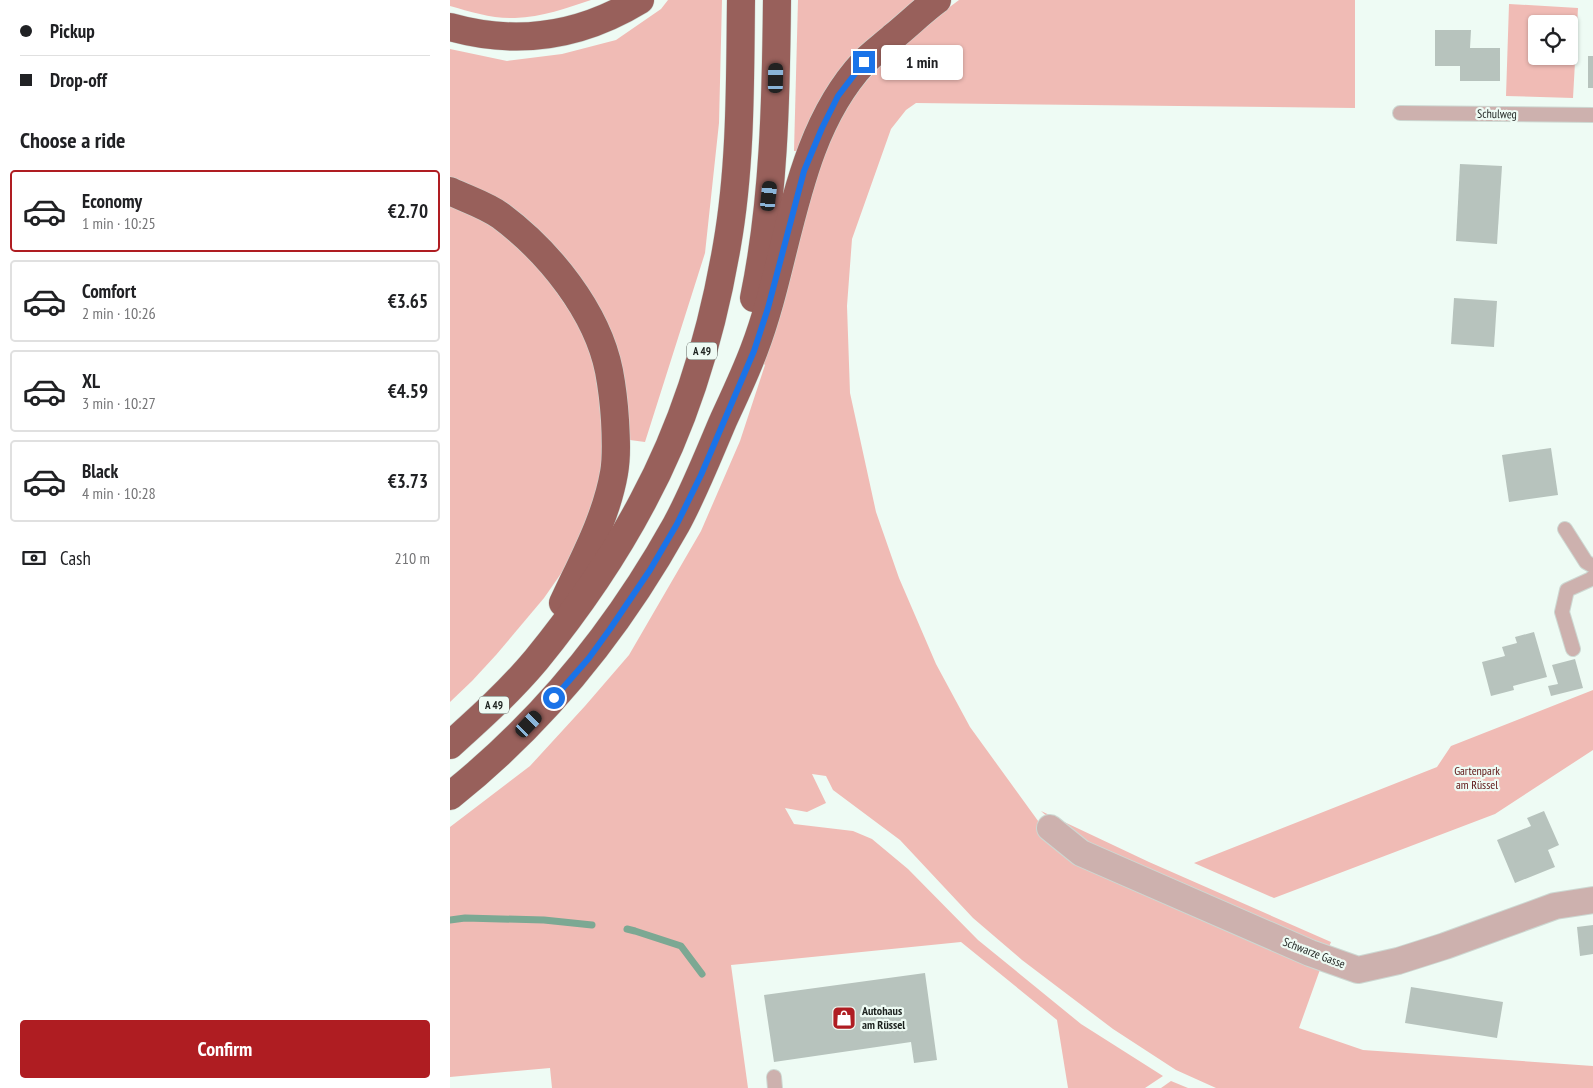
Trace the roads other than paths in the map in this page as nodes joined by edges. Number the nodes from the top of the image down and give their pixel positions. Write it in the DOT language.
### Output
graph roads {
  1 [pos="640,0"];
  2 [pos="740,0"];
  3 [pos="777,0"];
  4 [pos="937,0"];
  5 [pos="450,27"];
  6 [pos="1400,113"];
  7 [pos="1593,115"];
  8 [pos="450,191"];
  9 [pos="721,426"];
  10 [pos="1565,529"];
  11 [pos="1593,566"];
  12 [pos="1593,577"];
  13 [pos="1573,649"];
  14 [pos="535,661"];
  15 [pos="450,745"];
  16 [pos="450,796"];
  17 [pos="1050,828"];
  18 [pos="1593,900"];
  1 -- 5 [label="highway"];
  2 -- 14 [label="highway, A 49"];
  3 -- 9 [label="highway"];
  4 -- 9 [label="highway"];
  6 -- 7 [label="lane, Schulweg"];
  8 -- 14 [label="highway"];
  9 -- 16 [label="highway"];
  10 -- 11 [label="lane"];
  12 -- 13 [label="lane"];
  14 -- 15 [label="highway, A 49"];
  17 -- 18 [label="street, Schwarze Gasse"];
}
